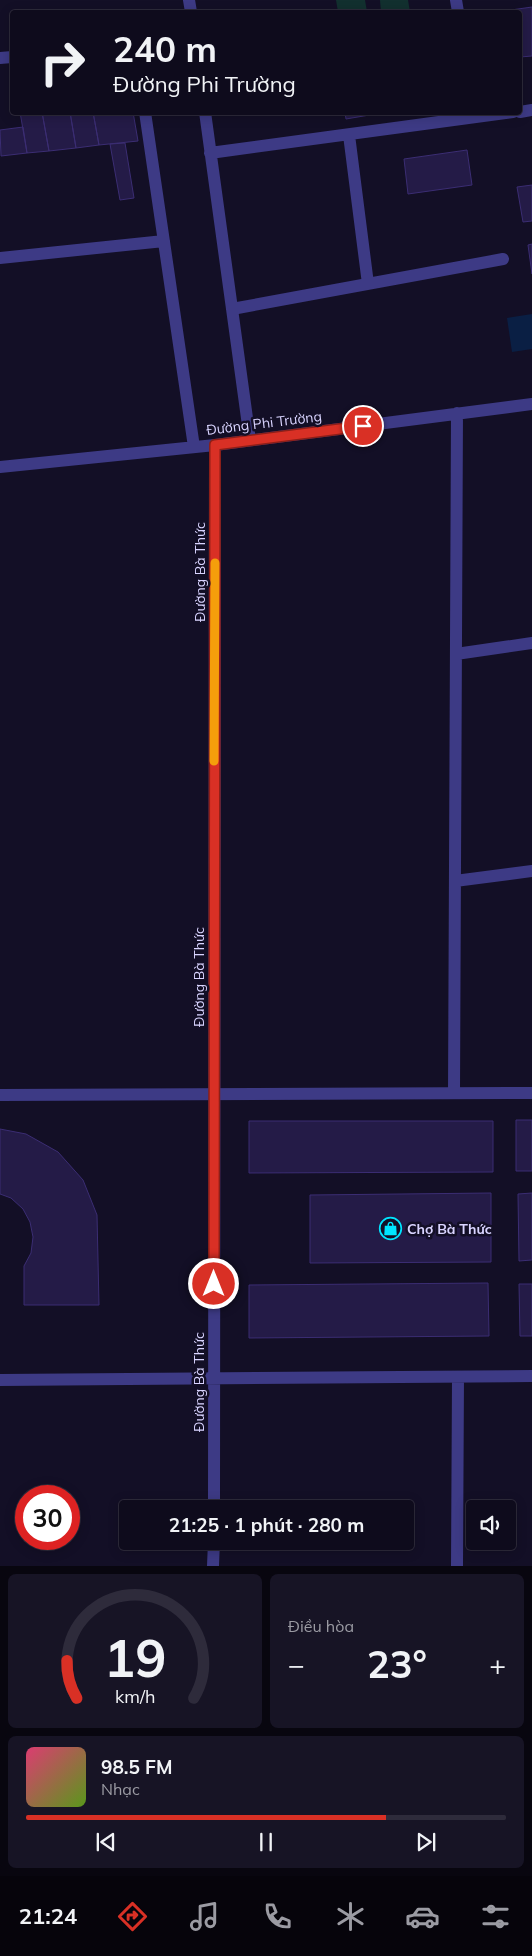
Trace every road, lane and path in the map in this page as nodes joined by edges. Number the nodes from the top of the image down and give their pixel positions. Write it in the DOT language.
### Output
graph roads {
  1 [pos="145,115"];
  2 [pos="205,115"];
  3 [pos="471,115"];
  4 [pos="349,135"];
  5 [pos="210,154"];
  6 [pos="164,241"];
  7 [pos="0,258"];
  8 [pos="503,259"];
  9 [pos="368,284"];
  10 [pos="232,309"];
  11 [pos="532,404"];
  12 [pos="457,413"];
  13 [pos="250,440"];
  14 [pos="215,445"];
  15 [pos="194,447"];
  16 [pos="0,467"];
  17 [pos="532,643"];
  18 [pos="456,654"];
  19 [pos="532,871"];
  20 [pos="455,881"];
  21 [pos="454,1093"];
  22 [pos="532,1093"];
  23 [pos="214,1094"];
  24 [pos="0,1095"];
  25 [pos="532,1376"];
  26 [pos="458,1378"];
  27 [pos="214,1379"];
  28 [pos="0,1380"];
  29 [pos="214,1500"];
  30 [pos="214,1550"];
  31 [pos="214,1566"];
  32 [pos="457,1566"];
  1 -- 6 [label="street"];
  2 -- 5 [label="street"];
  3 -- 4 [label="street"];
  4 -- 5 [label="street"];
  4 -- 9 [label="street"];
  5 -- 10 [label="street"];
  6 -- 7 [label="street"];
  6 -- 15 [label="street"];
  8 -- 9 [label="street"];
  9 -- 10 [label="street"];
  10 -- 13 [label="street"];
  11 -- 12 [label="street, Đường Phi Trường"];
  12 -- 13 [label="street, Đường Phi Trường"];
  12 -- 18 [label="street"];
  13 -- 14 [label="street, Đường Phi Trường"];
  14 -- 15 [label="street, Đường Phi Trường"];
  14 -- 23 [label="street, Đường Bà Thức"];
  15 -- 16 [label="street, Đường Phi Trường"];
  17 -- 18 [label="street"];
  18 -- 20 [label="street"];
  19 -- 20 [label="street"];
  20 -- 21 [label="street"];
  21 -- 22 [label="street"];
  21 -- 23 [label="street"];
  23 -- 24 [label="street"];
  23 -- 27 [label="street, Đường Bà Thức"];
  25 -- 26 [label="street"];
  26 -- 27 [label="street"];
  26 -- 32 [label="street"];
  27 -- 28 [label="street"];
  27 -- 29 [label="street, Đường Bà Thức"];
  30 -- 31 [label="street"];
}
